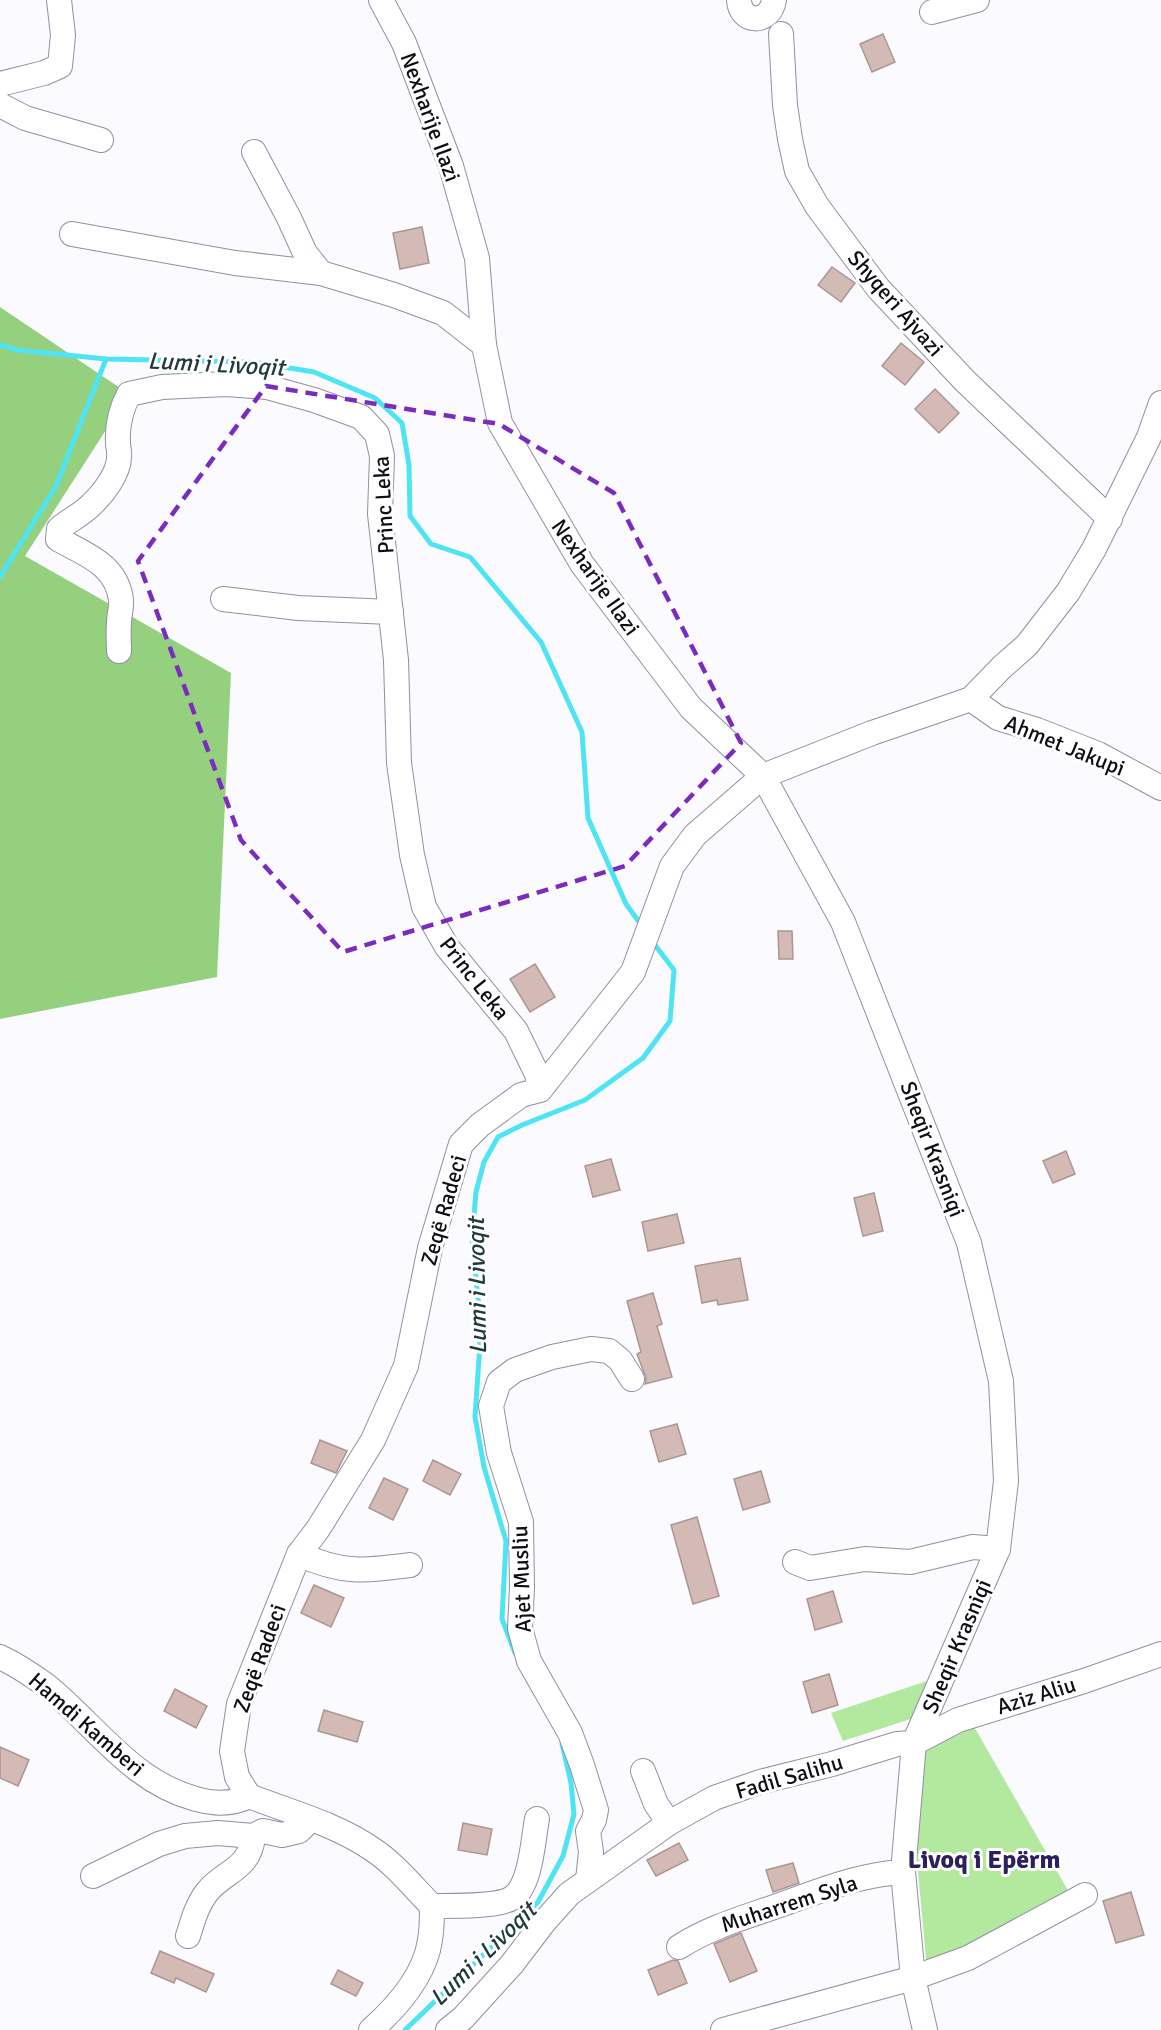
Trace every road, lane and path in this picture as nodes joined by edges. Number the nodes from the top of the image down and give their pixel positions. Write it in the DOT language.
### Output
graph roads {
  1 [pos="59,0"];
  2 [pos="381,0"];
  3 [pos="739,0"];
  4 [pos="774,0"];
  5 [pos="977,0"];
  6 [pos="932,12"];
  7 [pos="781,34"];
  8 [pos="0,84"];
  9 [pos="0,105"];
  10 [pos="101,140"];
  11 [pos="254,152"];
  12 [pos="72,234"];
  13 [pos="321,273"];
  14 [pos="484,345"];
  15 [pos="1161,403"];
  16 [pos="1110,519"];
  17 [pos="223,599"];
  18 [pos="391,612"];
  19 [pos="119,651"];
  20 [pos="971,699"];
  21 [pos="763,776"];
  22 [pos="1161,788"];
  23 [pos="540,1090"];
  24 [pos="632,1378"];
  25 [pos="998,1549"];
  26 [pos="299,1554"];
  27 [pos="795,1562"];
  28 [pos="410,1565"];
  29 [pos="1161,1654"];
  30 [pos="0,1657"];
  31 [pos="914,1743"];
  32 [pos="643,1771"];
  33 [pos="249,1796"];
  34 [pos="537,1819"];
  35 [pos="310,1820"];
  36 [pos="669,1822"];
  37 [pos="253,1836"];
  38 [pos="903,1872"];
  39 [pos="93,1876"];
  40 [pos="588,1880"];
  41 [pos="1085,1894"];
  42 [pos="432,1906"];
  43 [pos="188,1936"];
  44 [pos="679,1947"];
  45 [pos="914,1978"];
  46 [pos="371,2030"];
  47 [pos="448,2030"];
  48 [pos="723,2030"];
  49 [pos="925,2030"];
  1 -- 8 [label="street"];
  2 -- 14 [label="street, Nexharije Ilazi"];
  3 -- 4 [label="street"];
  5 -- 6 [label="street"];
  7 -- 16 [label="street, Shyqeri Ajvazi"];
  9 -- 10 [label="street"];
  11 -- 13 [label="street"];
  12 -- 13 [label="street"];
  13 -- 14 [label="street"];
  14 -- 21 [label="street, Nexharije Ilazi"];
  15 -- 16 [label="street"];
  16 -- 20 [label="street"];
  17 -- 18 [label="street"];
  18 -- 19 [label="street, Princ Leka"];
  18 -- 23 [label="street, Princ Leka"];
  20 -- 21 [label="street"];
  20 -- 22 [label="street, Ahmet Jakupi"];
  21 -- 23 [label="street, Zeqë Radeci"];
  21 -- 25 [label="street, Sheqir Krasniqi"];
  23 -- 26 [label="street, Zeqë Radeci"];
  24 -- 40 [label="street, Ajet Musliu"];
  25 -- 27 [label="street, Sheqir Krasniqi"];
  25 -- 31 [label="street, Sheqir Krasniqi"];
  26 -- 28 [label="street"];
  26 -- 33 [label="street, Zeqë Radeci"];
  29 -- 31 [label="street, Aziz Aliu"];
  30 -- 33 [label="street, Hamdi Kamberi"];
  31 -- 36 [label="street, Fadil Salihu"];
  31 -- 38 [label="street"];
  32 -- 36 [label="street"];
  33 -- 35 [label="street"];
  34 -- 42 [label="street"];
  35 -- 37 [label="street"];
  35 -- 42 [label="street"];
  36 -- 40 [label="street, Fadil Salihu"];
  37 -- 39 [label="street"];
  37 -- 43 [label="street"];
  38 -- 44 [label="street, Muharrem Syla"];
  38 -- 45 [label="street"];
  40 -- 47 [label="street, Fadil Salihu"];
  41 -- 45 [label="street"];
  42 -- 46 [label="street"];
  45 -- 48 [label="street"];
  45 -- 49 [label="street"];
}
